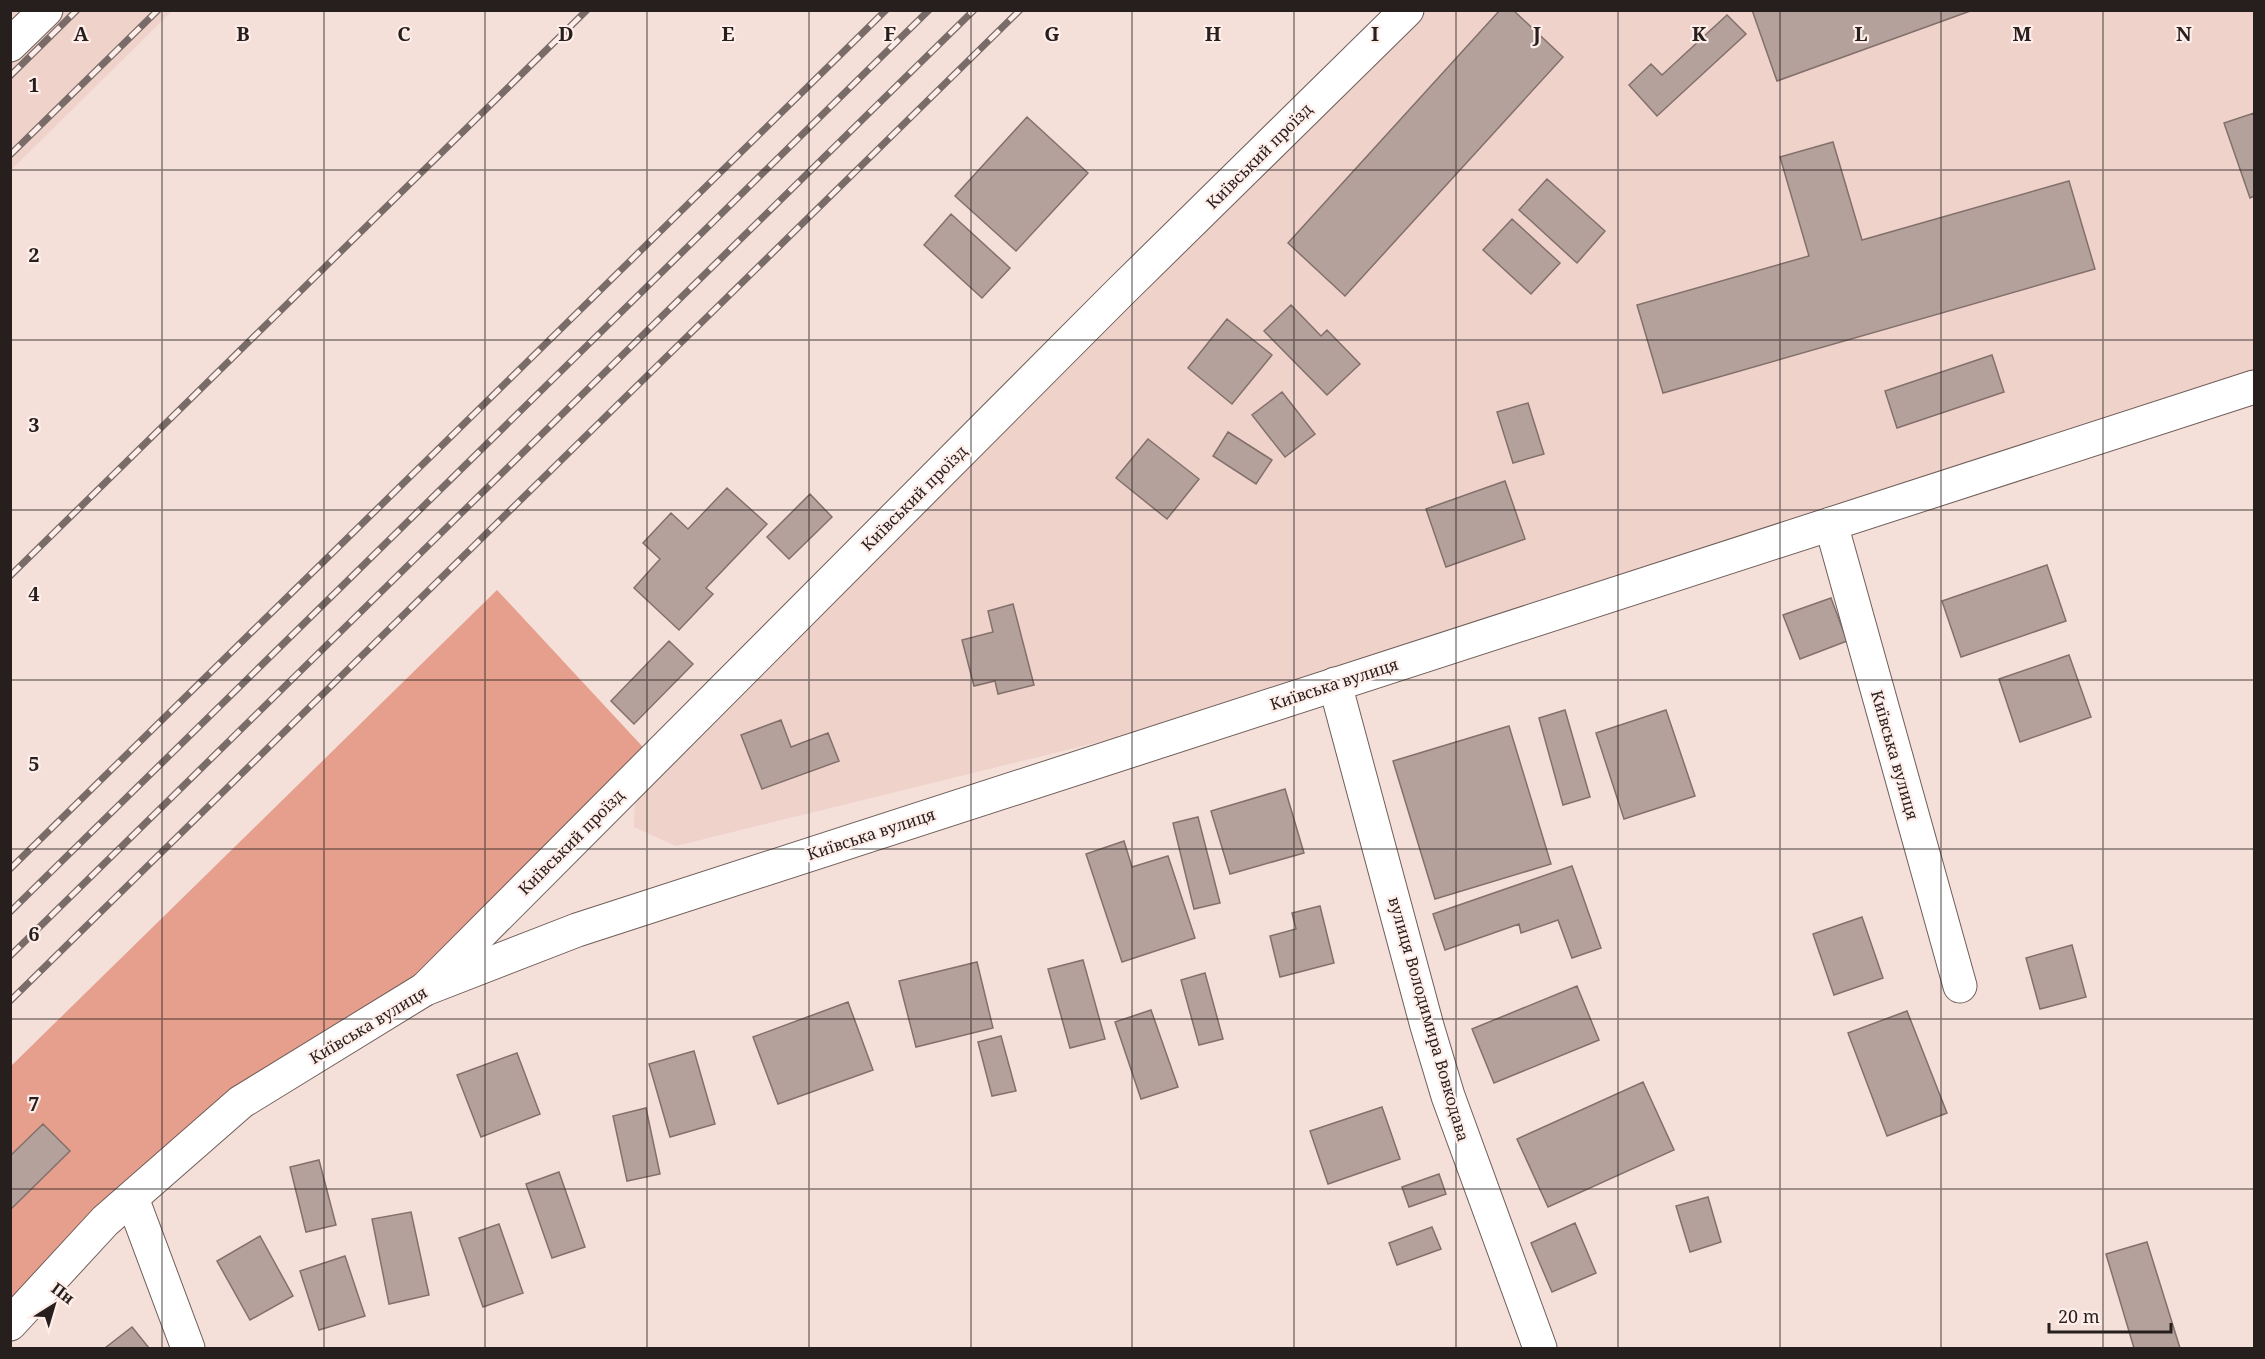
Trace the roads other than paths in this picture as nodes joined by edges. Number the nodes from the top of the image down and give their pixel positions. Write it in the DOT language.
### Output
graph roads {
  1 [pos="46,10"];
  2 [pos="1407,10"];
  3 [pos="10,45"];
  4 [pos="2254,387"];
  5 [pos="1831,524"];
  6 [pos="1335,684"];
  7 [pos="1960,986"];
  8 [pos="425,989"];
  9 [pos="132,1198"];
  10 [pos="10,1324"];
  11 [pos="1537,1347"];
  12 [pos="188,1348"];
  1 -- 3 [label="street"];
  2 -- 8 [label="street, Київський проїзд"];
  4 -- 5 [label="street, Київська вулиця"];
  5 -- 6 [label="street, Київська вулиця"];
  5 -- 7 [label="street, Київська вулиця"];
  6 -- 8 [label="street, Київська вулиця"];
  6 -- 11 [label="street, вулиця Володимира Вовкодава"];
  8 -- 9 [label="street, Київська вулиця"];
  9 -- 10 [label="street, Київська вулиця"];
  9 -- 12 [label="street"];
}
